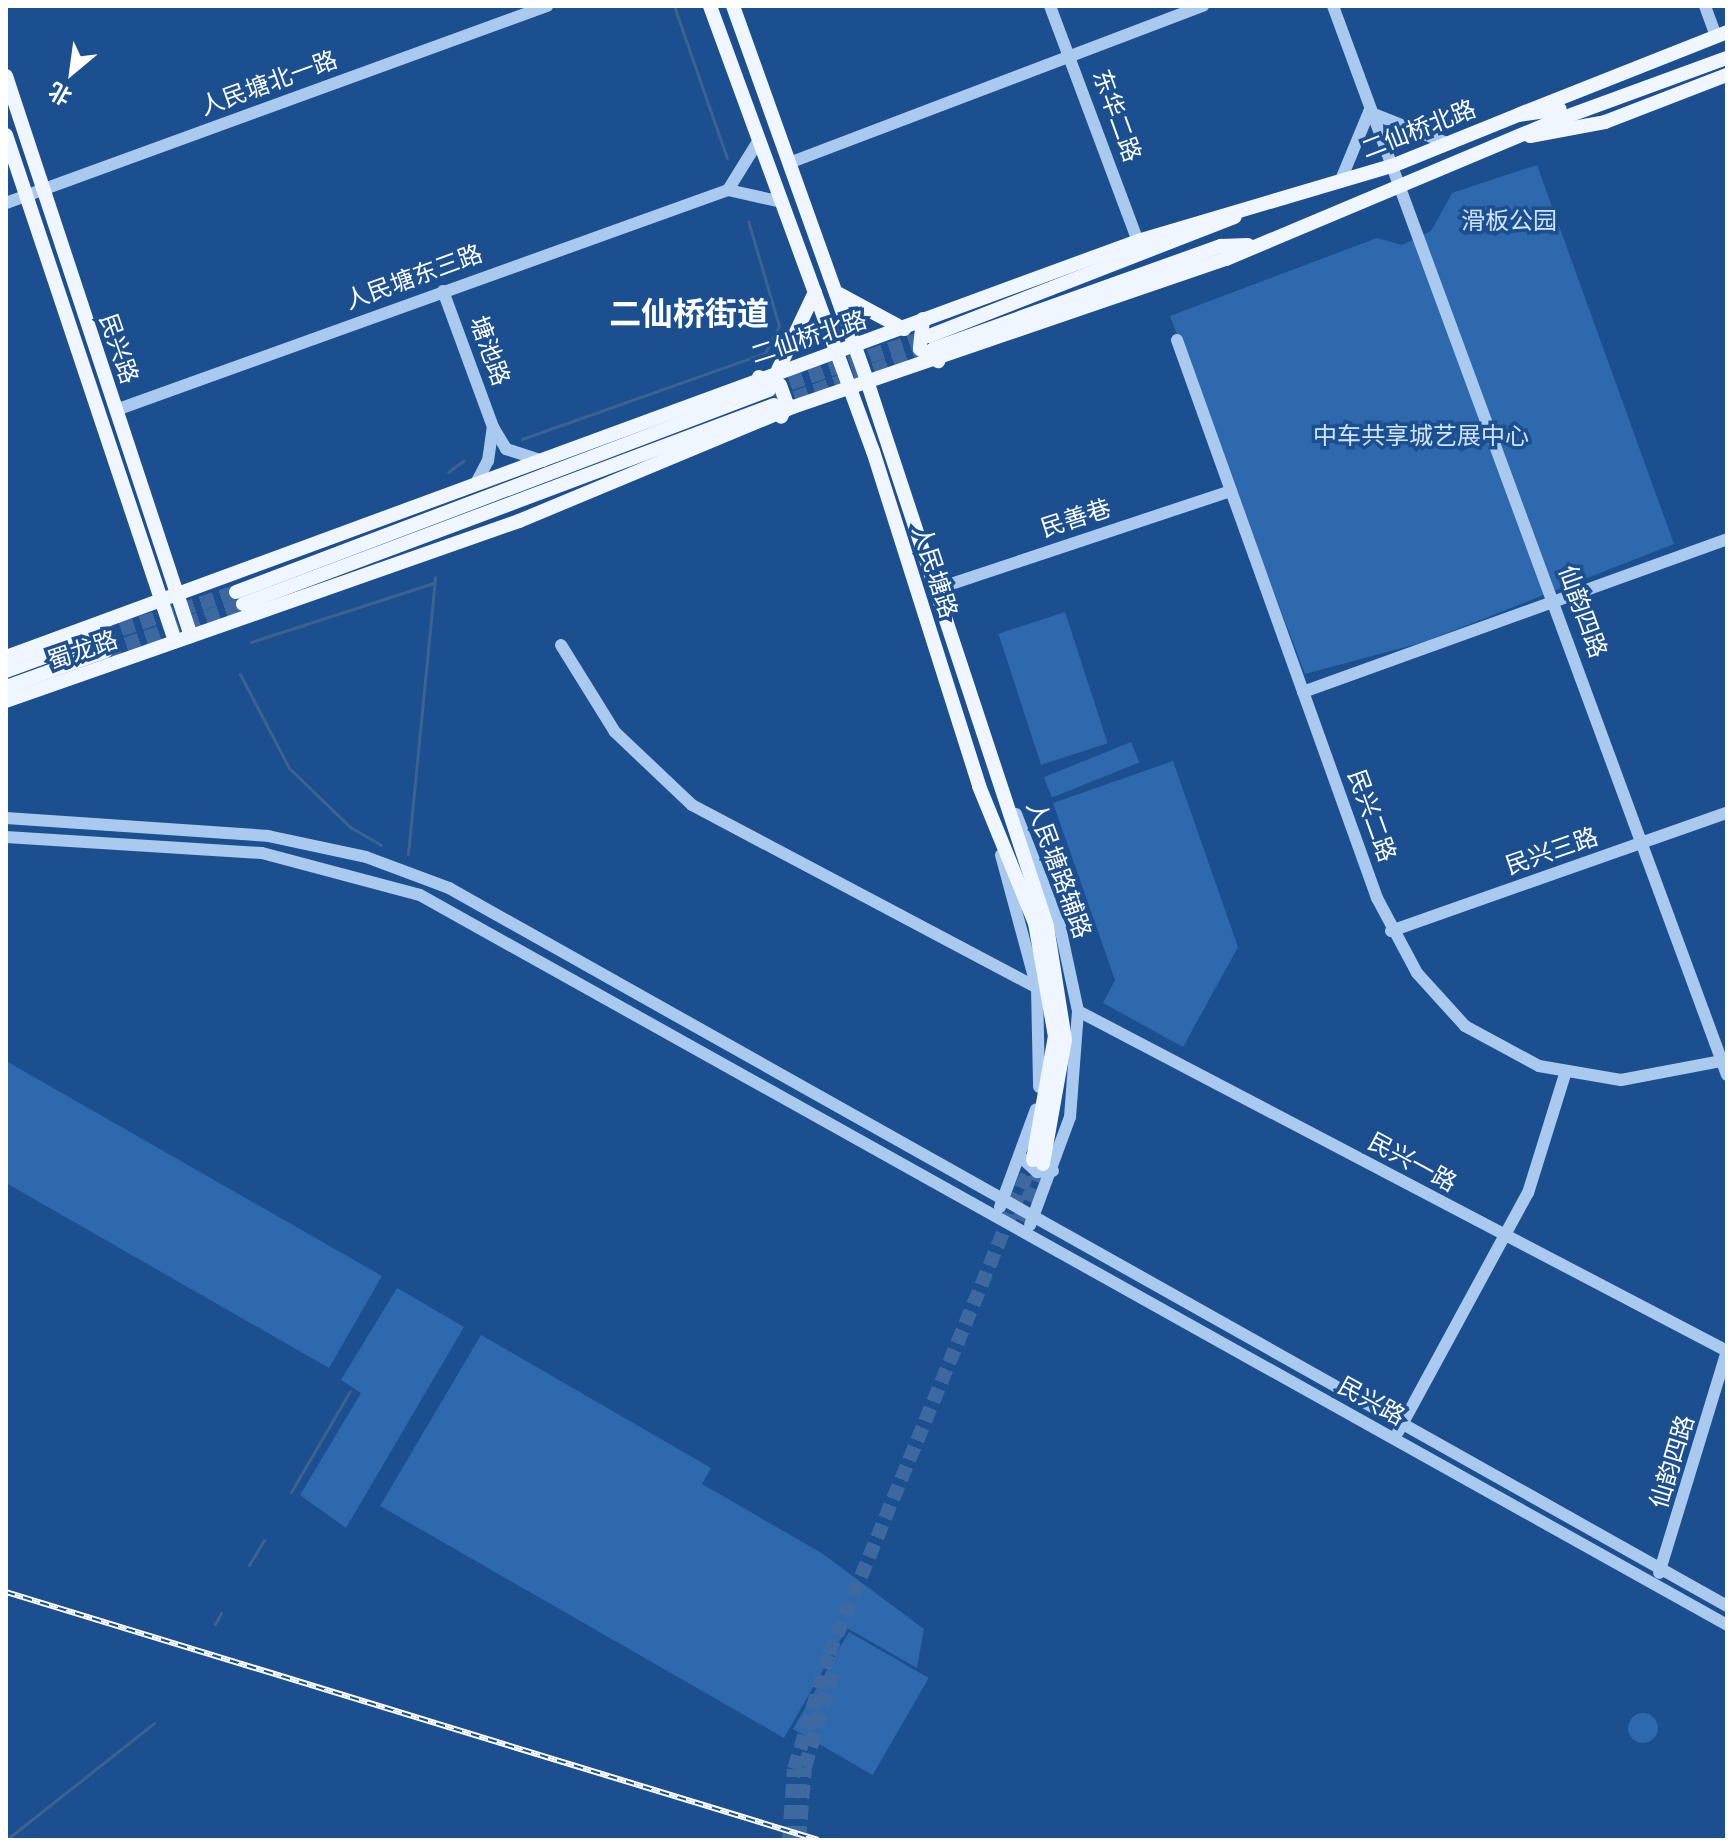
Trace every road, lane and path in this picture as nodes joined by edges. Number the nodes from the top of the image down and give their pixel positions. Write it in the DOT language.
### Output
graph roads {
  1 [pos="547,6"];
  2 [pos="710,6"];
  3 [pos="733,6"];
  4 [pos="1050,6"];
  5 [pos="1203,6"];
  6 [pos="1333,6"];
  7 [pos="1705,6"];
  8 [pos="1721,34"];
  9 [pos="1727,48"];
  10 [pos="1070,56"];
  11 [pos="1727,58"];
  12 [pos="1727,75"];
  13 [pos="6,76"];
  14 [pos="1369,112"];
  15 [pos="1518,115"];
  16 [pos="6,135"];
  17 [pos="1521,137"];
  18 [pos="759,140"];
  19 [pos="1447,143"];
  20 [pos="789,163"];
  21 [pos="1392,166"];
  22 [pos="1340,182"];
  23 [pos="1399,188"];
  24 [pos="42,190"];
  25 [pos="728,190"];
  26 [pos="25,196"];
  27 [pos="782,202"];
  28 [pos="6,203"];
  29 [pos="1239,215"];
  30 [pos="1138,241"];
  31 [pos="834,289"];
  32 [pos="443,291"];
  33 [pos="815,292"];
  34 [pos="923,319"];
  35 [pos="904,329"];
  36 [pos="1177,340"];
  37 [pos="855,347"];
  38 [pos="933,349"];
  39 [pos="836,350"];
  40 [pos="778,370"];
  41 [pos="759,377"];
  42 [pos="868,384"];
  43 [pos="849,390"];
  44 [pos="775,404"];
  45 [pos="116,410"];
  46 [pos="493,427"];
  47 [pos="543,461"];
  48 [pos="475,485"];
  49 [pos="1231,491"];
  50 [pos="1727,539"];
  51 [pos="936,589"];
  52 [pos="177,593"];
  53 [pos="240,598"];
  54 [pos="161,599"];
  55 [pos="1555,600"];
  56 [pos="191,636"];
  57 [pos="175,641"];
  58 [pos="561,645"];
  59 [pos="6,657"];
  60 [pos="6,671"];
  61 [pos="6,687"];
  62 [pos="1303,692"];
  63 [pos="6,701"];
  64 [pos="979,786"];
  65 [pos="1008,798"];
  66 [pos="1727,813"];
  67 [pos="6,818"];
  68 [pos="6,837"];
  69 [pos="1643,844"];
  70 [pos="1391,931"];
  71 [pos="1037,988"];
  72 [pos="1078,1011"];
  73 [pos="1724,1061"];
  74 [pos="1565,1074"];
  75 [pos="1727,1075"];
  76 [pos="1038,1163"];
  77 [pos="1002,1203"];
  78 [pos="994,1217"];
  79 [pos="1033,1220"];
  80 [pos="1025,1235"];
  81 [pos="1505,1237"];
  82 [pos="1727,1351"];
  83 [pos="1402,1426"];
  84 [pos="1394,1440"];
  85 [pos="1661,1569"];
  86 [pos="1653,1583"];
  87 [pos="1727,1606"];
  88 [pos="1727,1625"];
  1 -- 24 [label="street, 人民塘北一路"];
  2 -- 18 [label="main road, 人民塘路"];
  3 -- 20 [label="main road, 人民塘路"];
  4 -- 10 [label="street, 东华二路"];
  5 -- 10 [label="street"];
  6 -- 14 [label="street, 仙韵四路"];
  7 -- 8 [label="street"];
  8 -- 15 [label="main road, 二仙桥北路"];
  9 -- 15 [label="main road, 二仙桥北路"];
  10 -- 20 [label="street"];
  10 -- 30 [label="street, 东华二路"];
  11 -- 17 [label="main road"];
  12 -- 17 [label="main road"];
  13 -- 24 [label="main road, 民兴路"];
  14 -- 19 [label="street"];
  14 -- 21 [label="street, 仙韵四路"];
  14 -- 22 [label="street"];
  15 -- 19 [label="main road, 二仙桥北路"];
  16 -- 26 [label="main road, 民兴路"];
  17 -- 23 [label="main road"];
  18 -- 25 [label="street"];
  18 -- 27 [label="main road, 人民塘路"];
  19 -- 21 [label="main road, 二仙桥北路"];
  20 -- 31 [label="main road, 人民塘路"];
  21 -- 22 [label="main road, 二仙桥北路"];
  21 -- 23 [label="street, 仙韵四路"];
  22 -- 29 [label="main road, 二仙桥北路"];
  23 -- 38 [label="main road"];
  23 -- 55 [label="street, 仙韵四路"];
  24 -- 26 [label="street, 人民塘北一路"];
  24 -- 45 [label="main road, 民兴路"];
  25 -- 27 [label="street"];
  25 -- 32 [label="street, 人民塘东三路"];
  26 -- 28 [label="street, 人民塘北一路"];
  26 -- 54 [label="main road, 民兴路"];
  27 -- 33 [label="main road, 人民塘路"];
  29 -- 30 [label="main road, 二仙桥北路"];
  29 -- 38 [label="main road"];
  30 -- 34 [label="main road, 二仙桥北路"];
  31 -- 35 [label="main road"];
  31 -- 37 [label="main road, 人民塘路"];
  32 -- 45 [label="street, 人民塘东三路"];
  32 -- 46 [label="street, 塘池路"];
  33 -- 39 [label="main road, 人民塘路"];
  33 -- 40 [label="main road"];
  34 -- 35 [label="main road, 二仙桥北路"];
  34 -- 38 [label="main road"];
  35 -- 37 [label="main road, 二仙桥北路"];
  36 -- 49 [label="street, 民兴二路"];
  37 -- 39 [label="main road, 二仙桥北路"];
  37 -- 42 [label="main road, 人民塘路"];
  38 -- 42 [label="main road"];
  39 -- 40 [label="main road, 二仙桥北路"];
  39 -- 43 [label="main road, 人民塘路"];
  40 -- 41 [label="main road, 二仙桥北路"];
  41 -- 44 [label="main road"];
  41 -- 47 [label="main road, 二仙桥北路"];
  42 -- 43 [label="main road"];
  42 -- 51 [label="main road, 人民塘路"];
  43 -- 44 [label="main road"];
  43 -- 64 [label="main road, 人民塘路"];
  44 -- 53 [label="main road"];
  44 -- 56 [label="main road, 蜀龙路"];
  45 -- 52 [label="main road, 民兴路"];
  46 -- 47 [label="street"];
  46 -- 48 [label="street"];
  47 -- 48 [label="main road, 二仙桥北路"];
  48 -- 52 [label="main road, 二仙桥北路"];
  49 -- 51 [label="street, 民善巷"];
  49 -- 62 [label="street, 民兴二路"];
  50 -- 55 [label="street"];
  51 -- 65 [label="main road, 人民塘路"];
  52 -- 54 [label="main road, 二仙桥北路"];
  52 -- 56 [label="main road, 民兴路"];
  54 -- 57 [label="main road, 民兴路"];
  54 -- 59 [label="main road, 蜀龙路"];
  55 -- 62 [label="street"];
  55 -- 69 [label="street, 仙韵四路"];
  56 -- 57 [label="main road, 蜀龙路"];
  57 -- 63 [label="main road, 蜀龙路"];
  58 -- 71 [label="street"];
  60 -- 61 [label="main road, 蜀龙路"];
  62 -- 70 [label="street, 民兴二路"];
  64 -- 71 [label="street, 人民塘路辅路"];
  64 -- 76 [label="main road, 人民塘路"];
  65 -- 72 [label="street, 人民塘路辅路"];
  65 -- 76 [label="main road, 人民塘路"];
  66 -- 69 [label="street, 民兴三路"];
  67 -- 77 [label="street, 民兴路"];
  68 -- 78 [label="street, 民兴路"];
  69 -- 70 [label="street, 民兴三路"];
  69 -- 73 [label="street, 仙韵四路"];
  70 -- 74 [label="street, 民兴二路"];
  71 -- 76 [label="street, 人民塘路辅路"];
  72 -- 76 [label="street, 人民塘路辅路"];
  72 -- 81 [label="street, 民兴一路"];
  73 -- 74 [label="street, 民兴二路"];
  73 -- 75 [label="street, 仙韵四路"];
  74 -- 81 [label="street"];
  76 -- 77 [label="street, 人民塘路辅路"];
  76 -- 79 [label="street, 人民塘路辅路"];
  77 -- 78 [label="street, 人民塘路辅路"];
  77 -- 79 [label="street, 民兴路"];
  78 -- 80 [label="street, 民兴路"];
  79 -- 80 [label="street, 人民塘路辅路"];
  79 -- 83 [label="street, 民兴路"];
  80 -- 84 [label="street, 民兴路"];
  81 -- 82 [label="street, 民兴一路"];
  81 -- 83 [label="street"];
  82 -- 85 [label="street, 仙韵四路"];
  83 -- 84 [label="street"];
  83 -- 85 [label="street, 民兴路"];
  84 -- 86 [label="street, 民兴路"];
  85 -- 86 [label="street, 仙韵四路"];
  85 -- 87 [label="street, 民兴路"];
  86 -- 88 [label="street, 民兴路"];
}
